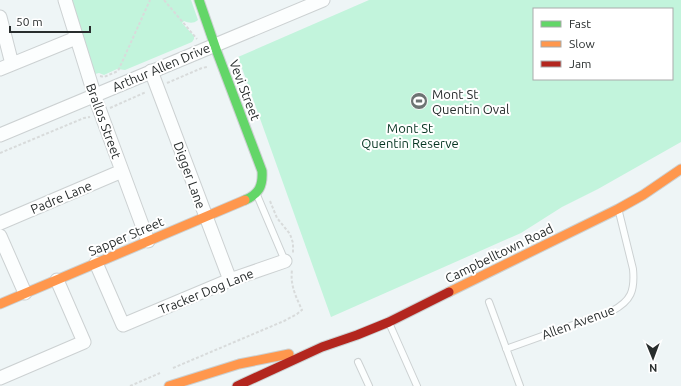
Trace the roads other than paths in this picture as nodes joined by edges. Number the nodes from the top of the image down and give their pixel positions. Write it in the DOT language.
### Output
graph roads {
  1 [pos="64,0"];
  2 [pos="199,0"];
  3 [pos="323,0"];
  4 [pos="0,17"];
  5 [pos="76,38"];
  6 [pos="215,45"];
  7 [pos="12,64"];
  8 [pos="0,69"];
  9 [pos="151,71"];
  10 [pos="94,95"];
  11 [pos="0,135"];
  12 [pos="681,169"];
  13 [pos="122,171"];
  14 [pos="258,191"];
  15 [pos="618,209"];
  16 [pos="206,216"];
  17 [pos="0,223"];
  18 [pos="0,236"];
  19 [pos="148,241"];
  20 [pos="285,260"];
  21 [pos="96,263"];
  22 [pos="57,280"];
  23 [pos="230,280"];
  24 [pos="25,293"];
  25 [pos="489,302"];
  26 [pos="0,304"];
  27 [pos="389,322"];
  28 [pos="322,347"];
  29 [pos="506,349"];
  30 [pos="358,362"];
  31 [pos="0,378"];
  32 [pos="169,386"];
  33 [pos="237,386"];
  34 [pos="369,386"];
  35 [pos="417,386"];
  36 [pos="520,386"];
  1 -- 5 [label="street, Brallos Street"];
  2 -- 6 [label="main road, Vevi Street"];
  3 -- 6 [label="street, Arthur Allen Drive"];
  4 -- 7 [label="street"];
  5 -- 7 [label="street"];
  5 -- 10 [label="street, Brallos Street"];
  6 -- 9 [label="street, Arthur Allen Drive"];
  6 -- 14 [label="main road, Vevi Street"];
  7 -- 8 [label="street"];
  9 -- 10 [label="street, Arthur Allen Drive"];
  9 -- 16 [label="street, Digger Lane"];
  10 -- 11 [label="street, Arthur Allen Drive"];
  10 -- 13 [label="street, Brallos Street"];
  12 -- 15 [label="main road, Campbelltown Road"];
  13 -- 17 [label="street, Padre Lane"];
  13 -- 19 [label="street, Brallos Street"];
  14 -- 16 [label="main road, Sapper Street"];
  14 -- 20 [label="lane, Tracker Dog Lane"];
  15 -- 27 [label="main road, Campbelltown Road"];
  15 -- 29 [label="lane, Allen Avenue"];
  16 -- 19 [label="main road, Sapper Street"];
  16 -- 23 [label="street, Digger Lane"];
  18 -- 24 [label="street"];
  19 -- 21 [label="main road, Sapper Street"];
  20 -- 23 [label="street, Tracker Dog Lane"];
  21 -- 22 [label="main road, Sapper Street"];
  21 -- 23 [label="street, Tracker Dog Lane"];
  22 -- 24 [label="main road, Sapper Street"];
  22 -- 31 [label="street"];
  24 -- 26 [label="main road, Sapper Street"];
  25 -- 29 [label="lane"];
  27 -- 28 [label="main road, Campbelltown Road"];
  27 -- 35 [label="lane"];
  28 -- 32 [label="main road, Campbelltown Road"];
  28 -- 33 [label="main road, Campbelltown Road"];
  29 -- 36 [label="lane"];
  30 -- 34 [label="lane"];
}
